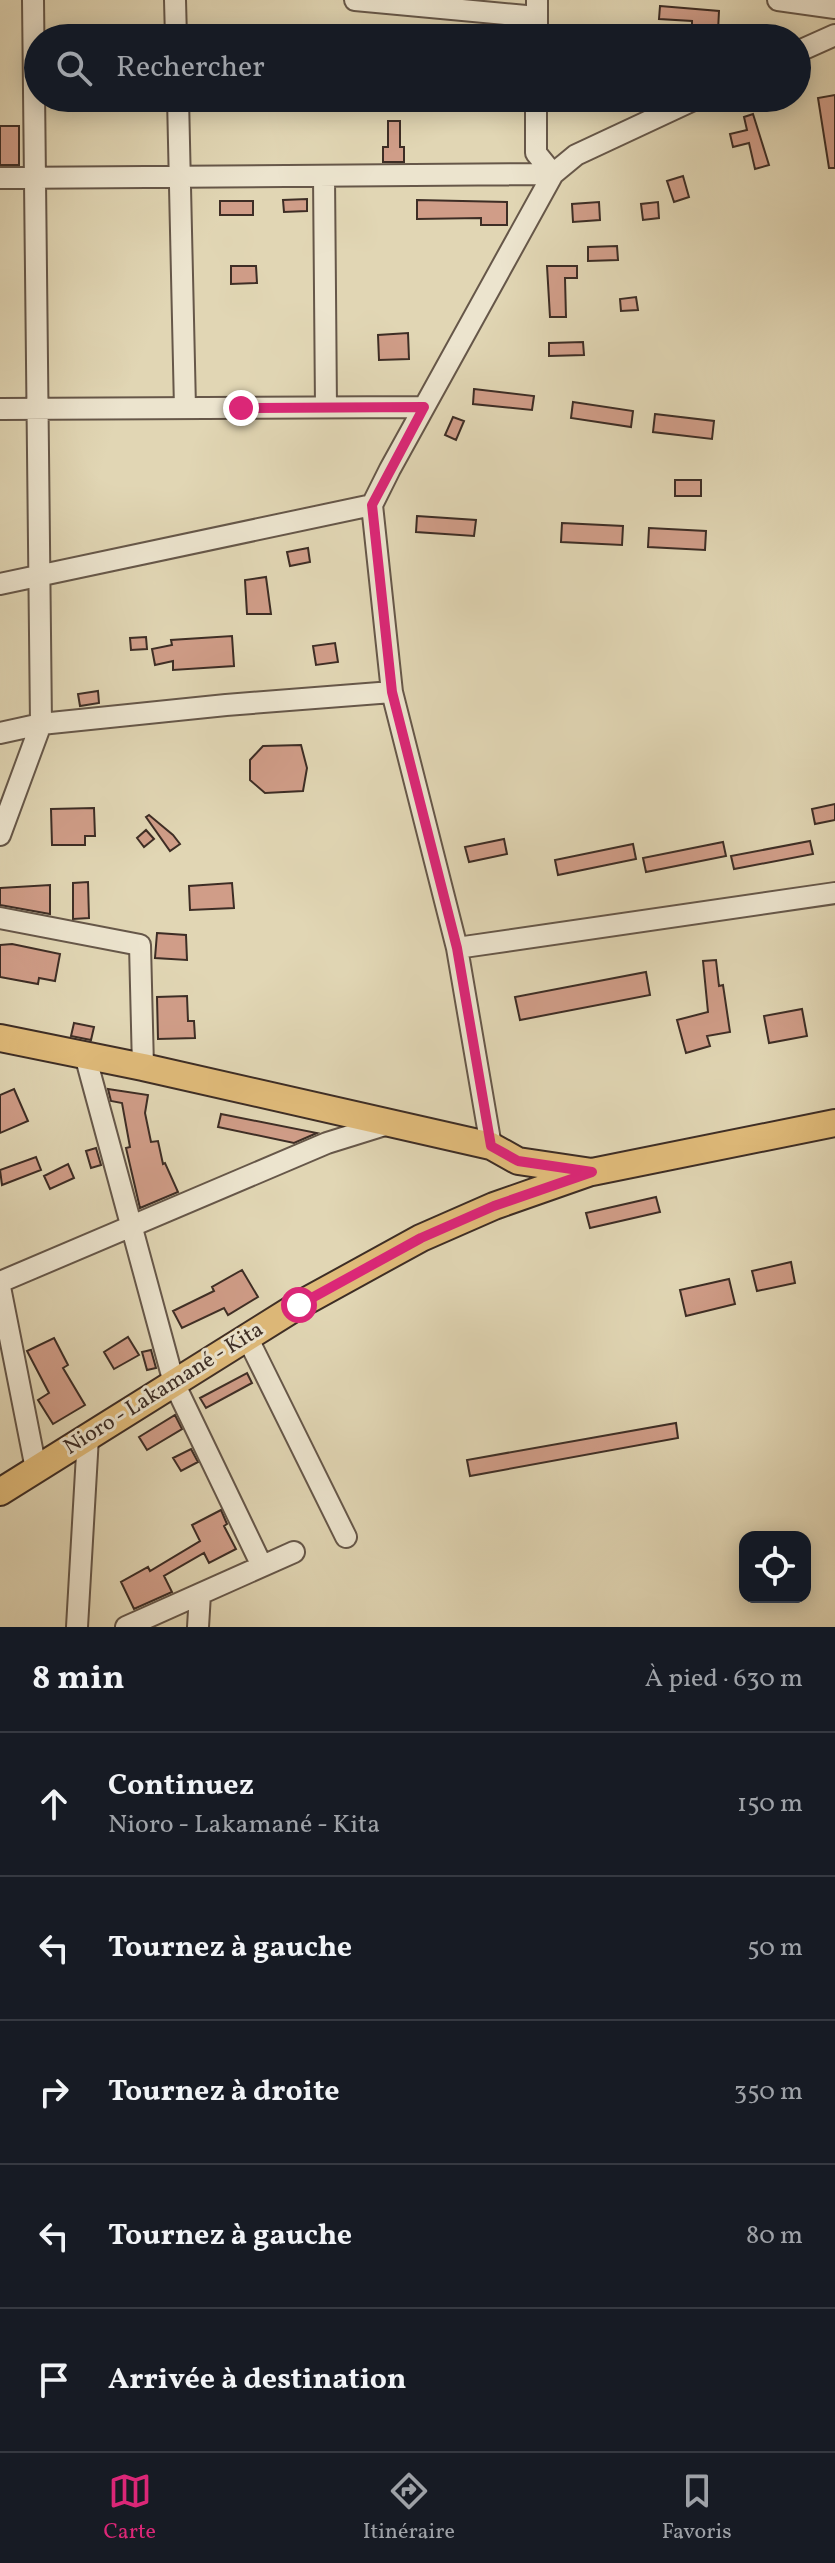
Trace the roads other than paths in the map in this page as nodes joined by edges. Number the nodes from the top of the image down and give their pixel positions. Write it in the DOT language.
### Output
graph roads {
  1 [pos="33,0"];
  2 [pos="175,0"];
  3 [pos="355,0"];
  4 [pos="778,0"];
  5 [pos="537,8"];
  6 [pos="835,8"];
  7 [pos="33,24"];
  8 [pos="176,24"];
  9 [pos="835,35"];
  10 [pos="811,46"];
  11 [pos="34,112"];
  12 [pos="178,112"];
  13 [pos="536,112"];
  14 [pos="668,112"];
  15 [pos="553,174"];
  16 [pos="324,176"];
  17 [pos="179,177"];
  18 [pos="0,178"];
  19 [pos="35,178"];
  20 [pos="326,407"];
  21 [pos="424,407"];
  22 [pos="185,408"];
  23 [pos="0,409"];
  24 [pos="37,409"];
  25 [pos="372,505"];
  26 [pos="39,576"];
  27 [pos="0,584"];
  28 [pos="392,692"];
  29 [pos="41,724"];
  30 [pos="0,733"];
  31 [pos="0,835"];
  32 [pos="835,893"];
  33 [pos="0,918"];
  34 [pos="457,948"];
  35 [pos="0,1038"];
  36 [pos="85,1055"];
  37 [pos="143,1067"];
  38 [pos="835,1123"];
  39 [pos="388,1124"];
  40 [pos="491,1146"];
  41 [pos="592,1172"];
  42 [pos="132,1226"];
  43 [pos="0,1285"];
  44 [pos="247,1337"];
  45 [pos="7,1359"];
  46 [pos="174,1383"];
  47 [pos="88,1437"];
  48 [pos="36,1469"];
  49 [pos="0,1492"];
  50 [pos="346,1537"];
  51 [pos="294,1552"];
  52 [pos="262,1566"];
  53 [pos="200,1594"];
  54 [pos="77,1627"];
  55 [pos="126,1627"];
  56 [pos="198,1627"];
  1 -- 7 [label="street"];
  2 -- 8 [label="street"];
  3 -- 5 [label="street"];
  4 -- 6 [label="street"];
  9 -- 10 [label="street"];
  11 -- 19 [label="street"];
  12 -- 17 [label="street"];
  13 -- 15 [label="street"];
  14 -- 15 [label="street"];
  15 -- 16 [label="street"];
  15 -- 21 [label="street"];
  16 -- 17 [label="street"];
  16 -- 20 [label="street"];
  17 -- 19 [label="street"];
  17 -- 22 [label="street"];
  18 -- 19 [label="street"];
  19 -- 24 [label="street"];
  20 -- 21 [label="street"];
  20 -- 22 [label="street"];
  21 -- 25 [label="street"];
  22 -- 24 [label="street"];
  23 -- 24 [label="street"];
  24 -- 26 [label="street"];
  25 -- 26 [label="street"];
  25 -- 28 [label="street"];
  26 -- 27 [label="street"];
  26 -- 29 [label="street"];
  28 -- 29 [label="street"];
  28 -- 34 [label="street"];
  29 -- 30 [label="street"];
  29 -- 31 [label="street"];
  32 -- 34 [label="street"];
  33 -- 37 [label="street"];
  34 -- 40 [label="street"];
  35 -- 36 [label="main road"];
  36 -- 37 [label="main road"];
  36 -- 42 [label="street"];
  37 -- 39 [label="main road"];
  38 -- 41 [label="main road"];
  39 -- 40 [label="main road"];
  39 -- 42 [label="street"];
  40 -- 41 [label="main road"];
  41 -- 44 [label="main road, Nioro - Lakamané - Kita"];
  42 -- 43 [label="street"];
  42 -- 46 [label="street"];
  43 -- 45 [label="street"];
  44 -- 46 [label="main road, Nioro - Lakamané - Kita"];
  44 -- 50 [label="street"];
  45 -- 48 [label="street"];
  46 -- 47 [label="main road, Nioro - Lakamané - Kita"];
  46 -- 52 [label="street"];
  47 -- 48 [label="main road, Nioro - Lakamané - Kita"];
  47 -- 54 [label="street"];
  48 -- 49 [label="main road, Nioro - Lakamané - Kita"];
  51 -- 52 [label="street"];
  52 -- 53 [label="street"];
  53 -- 55 [label="street"];
  53 -- 56 [label="street"];
}
